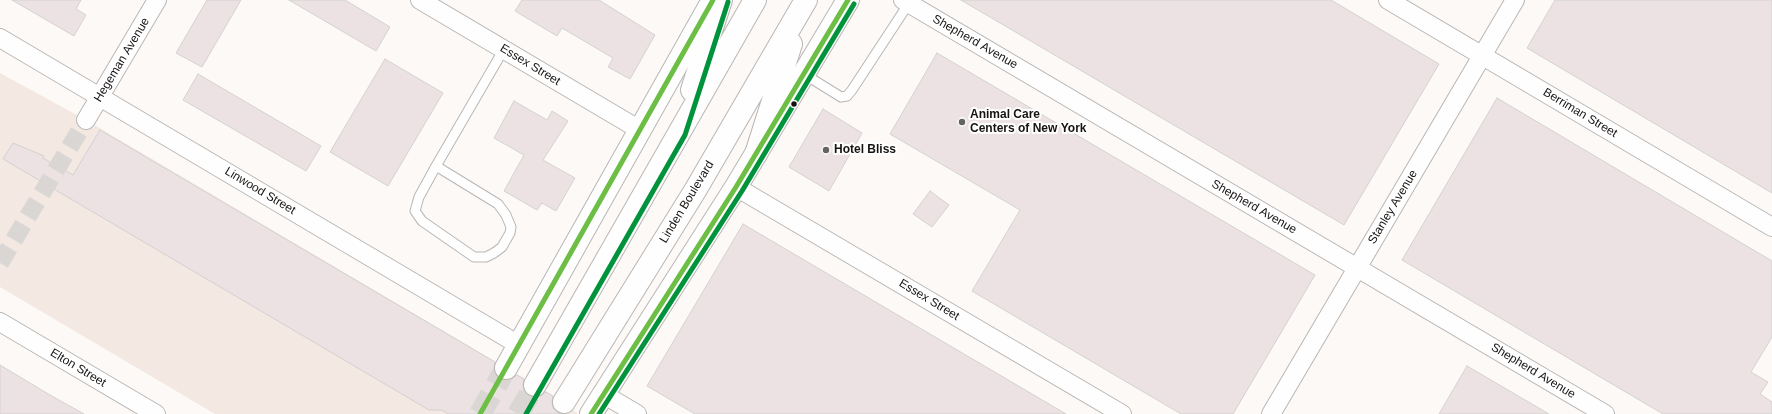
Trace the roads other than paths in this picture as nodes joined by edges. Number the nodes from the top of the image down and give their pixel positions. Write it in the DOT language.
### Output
graph roads {
  1 [pos="157,0"];
  2 [pos="420,0"];
  3 [pos="713,0"];
  4 [pos="721,0"];
  5 [pos="755,0"];
  6 [pos="848,0"];
  7 [pos="1388,0"];
  8 [pos="1515,0"];
  9 [pos="805,2"];
  10 [pos="906,2"];
  11 [pos="0,38"];
  12 [pos="504,49"];
  13 [pos="1482,56"];
  14 [pos="804,74"];
  15 [pos="100,97"];
  16 [pos="86,120"];
  17 [pos="640,130"];
  18 [pos="679,132"];
  19 [pos="756,154"];
  20 [pos="436,166"];
  21 [pos="736,187"];
  22 [pos="1772,227"];
  23 [pos="1358,267"];
  24 [pos="0,322"];
  25 [pos="519,345"];
  26 [pos="506,368"];
  27 [pos="535,385"];
  28 [pos="603,394"];
  29 [pos="564,402"];
  30 [pos="156,414"];
  31 [pos="591,414"];
  32 [pos="638,414"];
  33 [pos="1122,414"];
  34 [pos="1271,414"];
  35 [pos="1605,414"];
  1 -- 15 [label="street, Hegeman Avenue"];
  2 -- 12 [label="street, Essex Street"];
  3 -- 17 [label="main road"];
  4 -- 18 [label="main road"];
  5 -- 18 [label="main road"];
  6 -- 14 [label="main road"];
  7 -- 13 [label="street, Berriman Street"];
  8 -- 13 [label="street, Stanley Avenue"];
  9 -- 19 [label="main road"];
  9 -- 29 [label="main road, Linden Boulevard"];
  10 -- 14 [label="lane"];
  10 -- 23 [label="street, Shepherd Avenue"];
  11 -- 15 [label="street, Linwood Street"];
  12 -- 17 [label="street, Essex Street"];
  12 -- 20 [label="lane"];
  13 -- 22 [label="street, Berriman Street"];
  13 -- 23 [label="street, Stanley Avenue"];
  14 -- 19 [label="main road"];
  15 -- 16 [label="street, Hegeman Avenue"];
  15 -- 25 [label="street, Linwood Street"];
  17 -- 25 [label="main road"];
  18 -- 27 [label="main road"];
  19 -- 21 [label="main road"];
  20 -- 20 [label="lane"];
  21 -- 28 [label="main road"];
  21 -- 33 [label="street, Essex Street"];
  23 -- 34 [label="street, Stanley Avenue"];
  23 -- 35 [label="street, Shepherd Avenue"];
  24 -- 30 [label="street, Elton Street"];
  25 -- 26 [label="main road"];
  28 -- 31 [label="main road"];
  28 -- 32 [label="street"];
}
